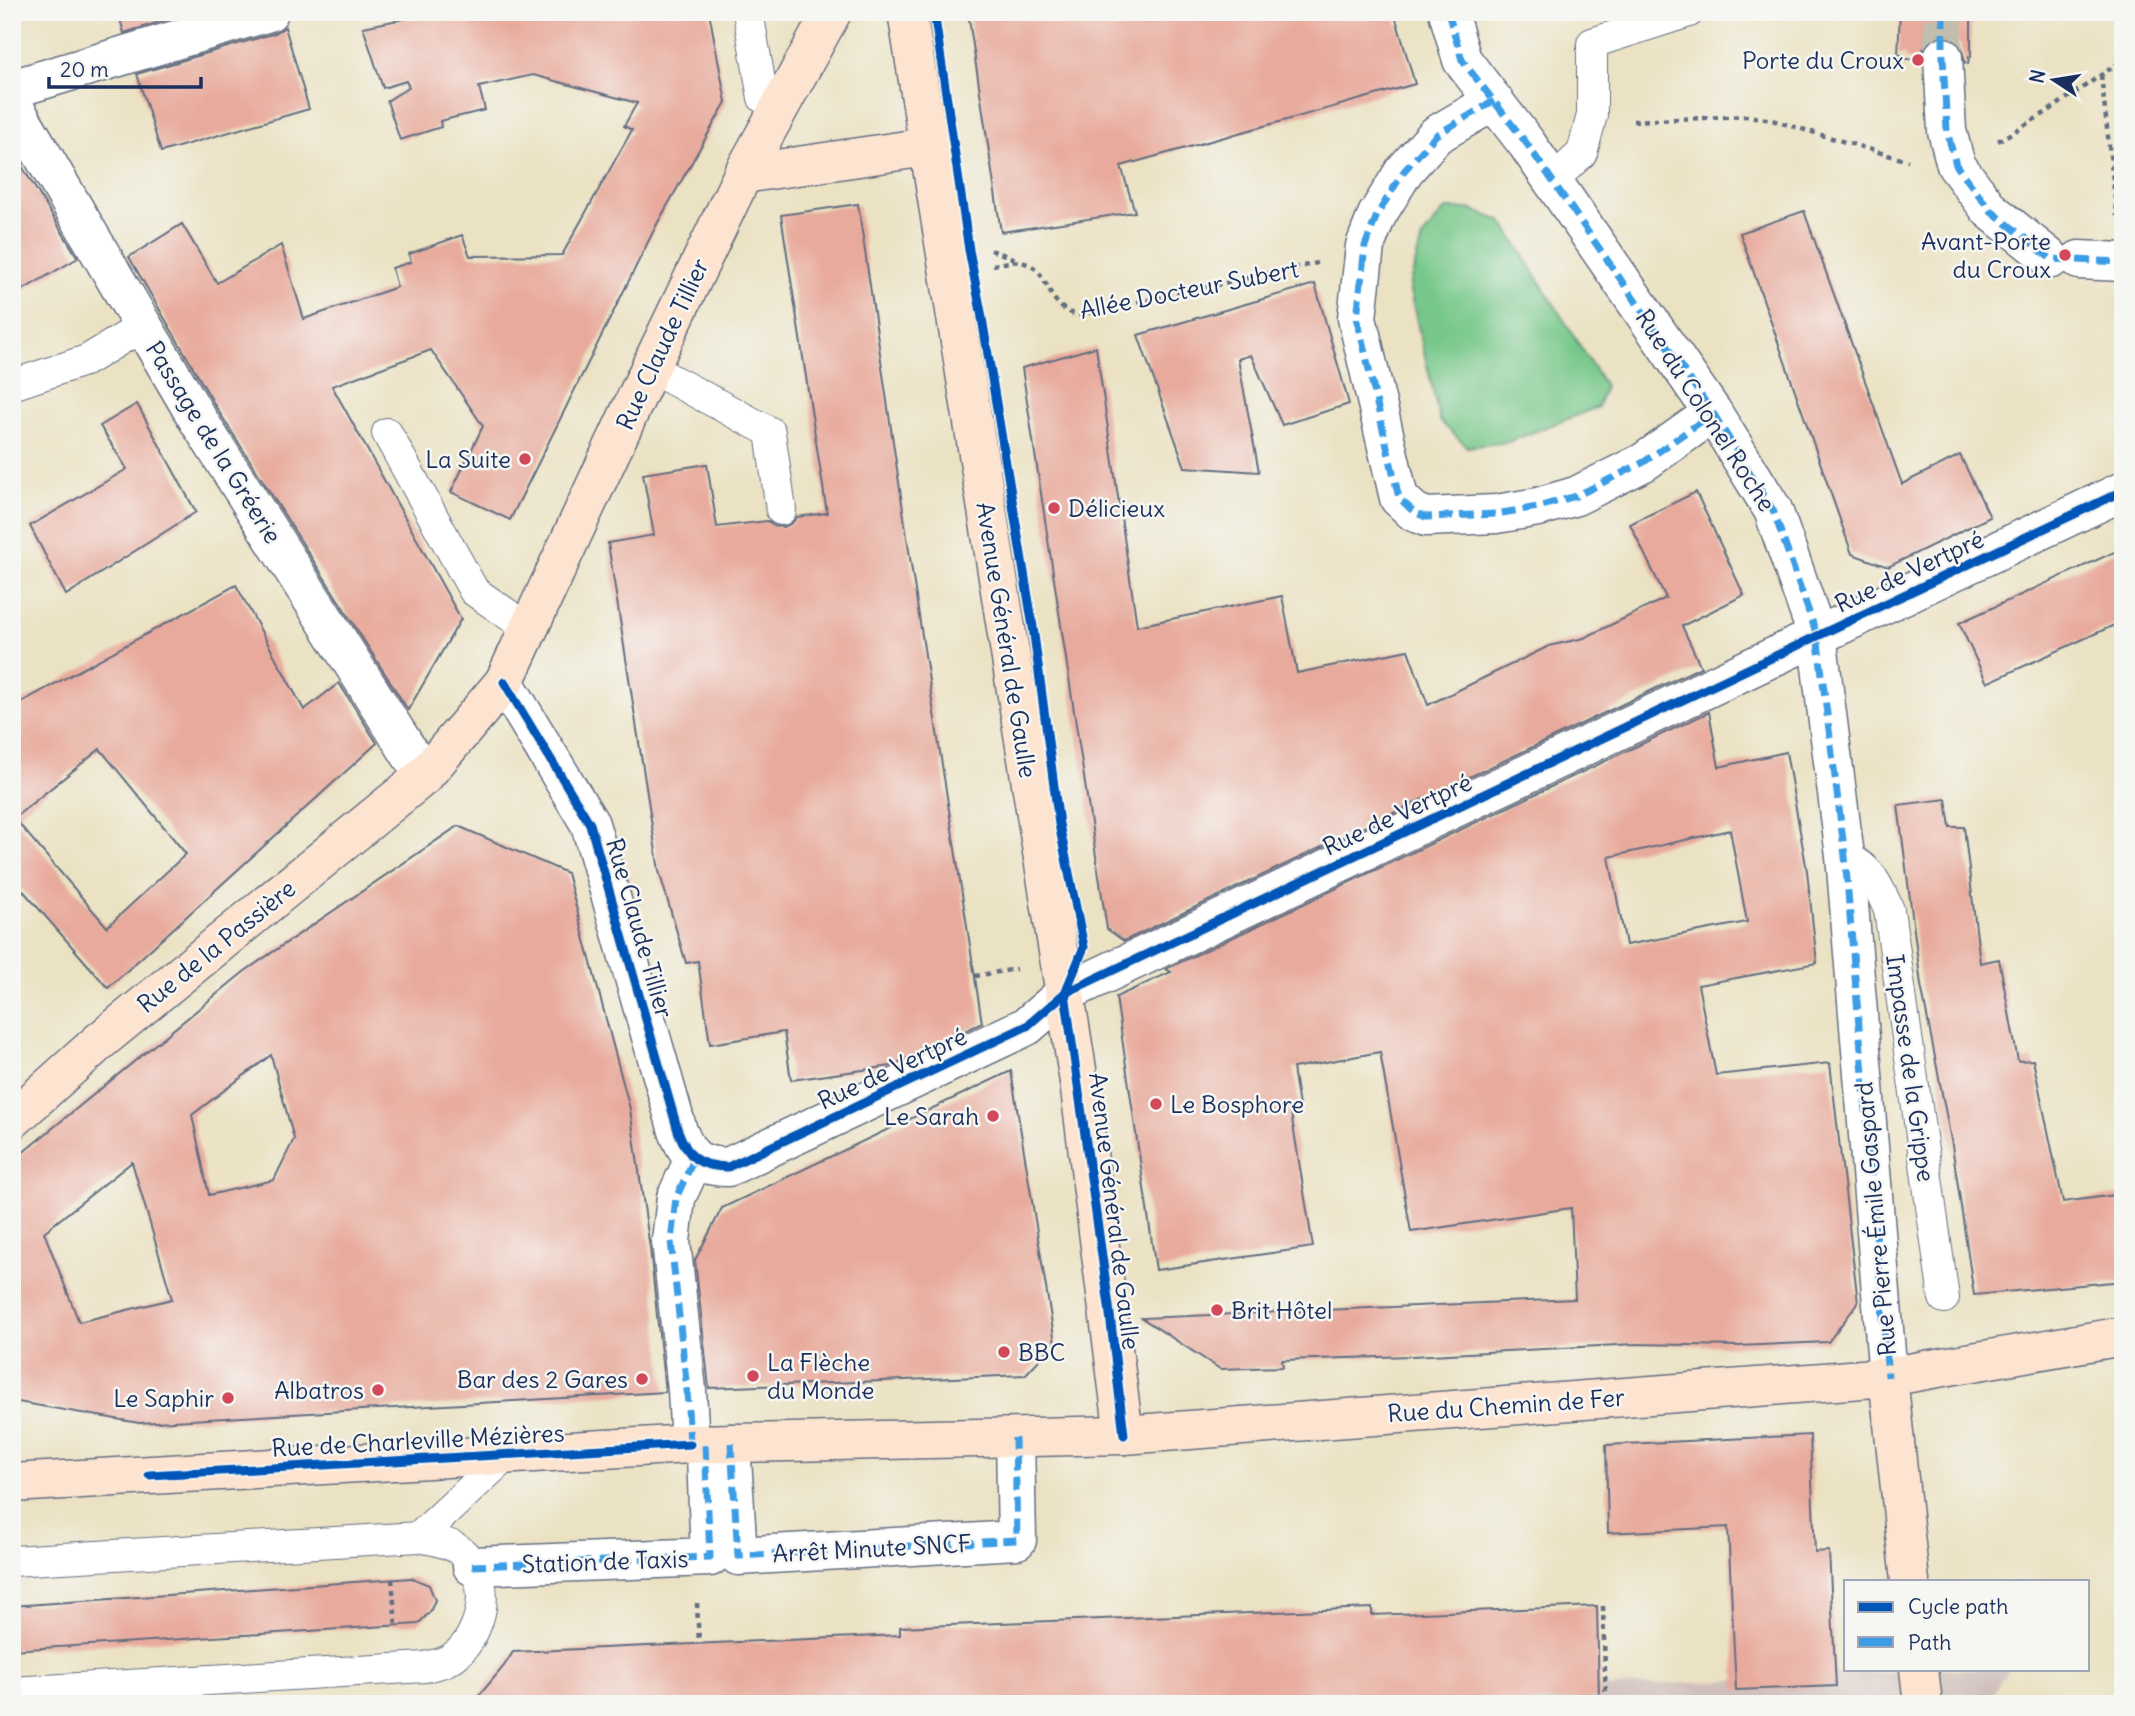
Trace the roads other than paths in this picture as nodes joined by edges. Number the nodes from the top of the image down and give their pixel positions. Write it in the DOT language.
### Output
graph roads {
  1 [pos="269,12"];
  2 [pos="748,12"];
  3 [pos="832,12"];
  4 [pos="907,12"];
  5 [pos="1448,12"];
  6 [pos="1689,12"];
  7 [pos="1943,57"];
  8 [pos="12,89"];
  9 [pos="1494,100"];
  10 [pos="12,103"];
  11 [pos="780,109"];
  12 [pos="927,147"];
  13 [pos="743,174"];
  14 [pos="1552,181"];
  15 [pos="2122,262"];
  16 [pos="143,326"];
  17 [pos="650,368"];
  18 [pos="12,385"];
  19 [pos="1713,413"];
  20 [pos="387,433"];
  21 [pos="2123,491"];
  22 [pos="781,510"];
  23 [pos="529,629"];
  24 [pos="1817,635"];
  25 [pos="504,682"];
  26 [pos="424,776"];
  27 [pos="1845,856"];
  28 [pos="1065,993"];
  29 [pos="12,1120"];
  30 [pos="694,1159"];
  31 [pos="1944,1298"];
  32 [pos="2123,1336"];
  33 [pos="1888,1377"];
  34 [pos="1124,1435"];
  35 [pos="1015,1438"];
  36 [pos="709,1444"];
  37 [pos="508,1454"];
  38 [pos="12,1483"];
  39 [pos="419,1536"];
  40 [pos="12,1561"];
  41 [pos="472,1566"];
  42 [pos="1910,1580"];
  43 [pos="1919,1670"];
  44 [pos="12,1692"];
  45 [pos="1923,1704"];
  1 -- 8 [label="street"];
  2 -- 11 [label="lane"];
  3 -- 11 [label="street, Rue Claude Tillier"];
  4 -- 12 [label="street, Avenue Général de Gaulle"];
  5 -- 9 [label="street, Rue du Colonel Roche"];
  6 -- 14 [label="lane"];
  7 -- 15 [label="street"];
  9 -- 14 [label="street, Rue du Colonel Roche"];
  9 -- 19 [label="street"];
  10 -- 16 [label="street, Passage de la Gréerie"];
  11 -- 13 [label="street, Rue Claude Tillier"];
  12 -- 13 [label="street"];
  12 -- 28 [label="street, Avenue Général de Gaulle"];
  13 -- 17 [label="street, Rue Claude Tillier"];
  14 -- 19 [label="street, Rue du Colonel Roche"];
  16 -- 18 [label="lane"];
  16 -- 26 [label="street, Passage de la Gréerie"];
  17 -- 22 [label="lane"];
  17 -- 23 [label="street, Rue Claude Tillier"];
  19 -- 24 [label="street, Rue du Colonel Roche"];
  20 -- 23 [label="lane"];
  21 -- 24 [label="street, Rue de Vertpré"];
  23 -- 25 [label="street, Rue Claude Tillier"];
  24 -- 27 [label="street, Rue du Colonel Roche"];
  24 -- 28 [label="street, Rue de Vertpré"];
  25 -- 26 [label="street, Rue Claude Tillier"];
  25 -- 30 [label="street, Rue Claude Tillier"];
  26 -- 29 [label="street, Rue de la Passière"];
  27 -- 31 [label="lane, Impasse de la Grippe"];
  27 -- 33 [label="street, Rue Pierre Émile Gaspard"];
  28 -- 30 [label="street, Rue de Vertpré"];
  28 -- 34 [label="street, Avenue Général de Gaulle"];
  30 -- 36 [label="street"];
  32 -- 33 [label="street, Rue du Chemin de Fer, bridge"];
  33 -- 34 [label="street, Rue du Chemin de Fer"];
  33 -- 42 [label="street, Rue Pierre Émile Gaspard"];
  34 -- 35 [label="street, Rue de Charleville Mézières"];
  35 -- 36 [label="street, Rue de Charleville Mézières"];
  35 -- 36 [label="street, Arrêt Minute SNCF"];
  36 -- 37 [label="street, Rue de Charleville Mézières"];
  36 -- 41 [label="street, Station de Taxis"];
  37 -- 38 [label="street, Rue de Charleville Mézières"];
  37 -- 39 [label="lane"];
  39 -- 40 [label="lane"];
  39 -- 41 [label="lane"];
  41 -- 44 [label="lane"];
  43 -- 45 [label="street"];
}
